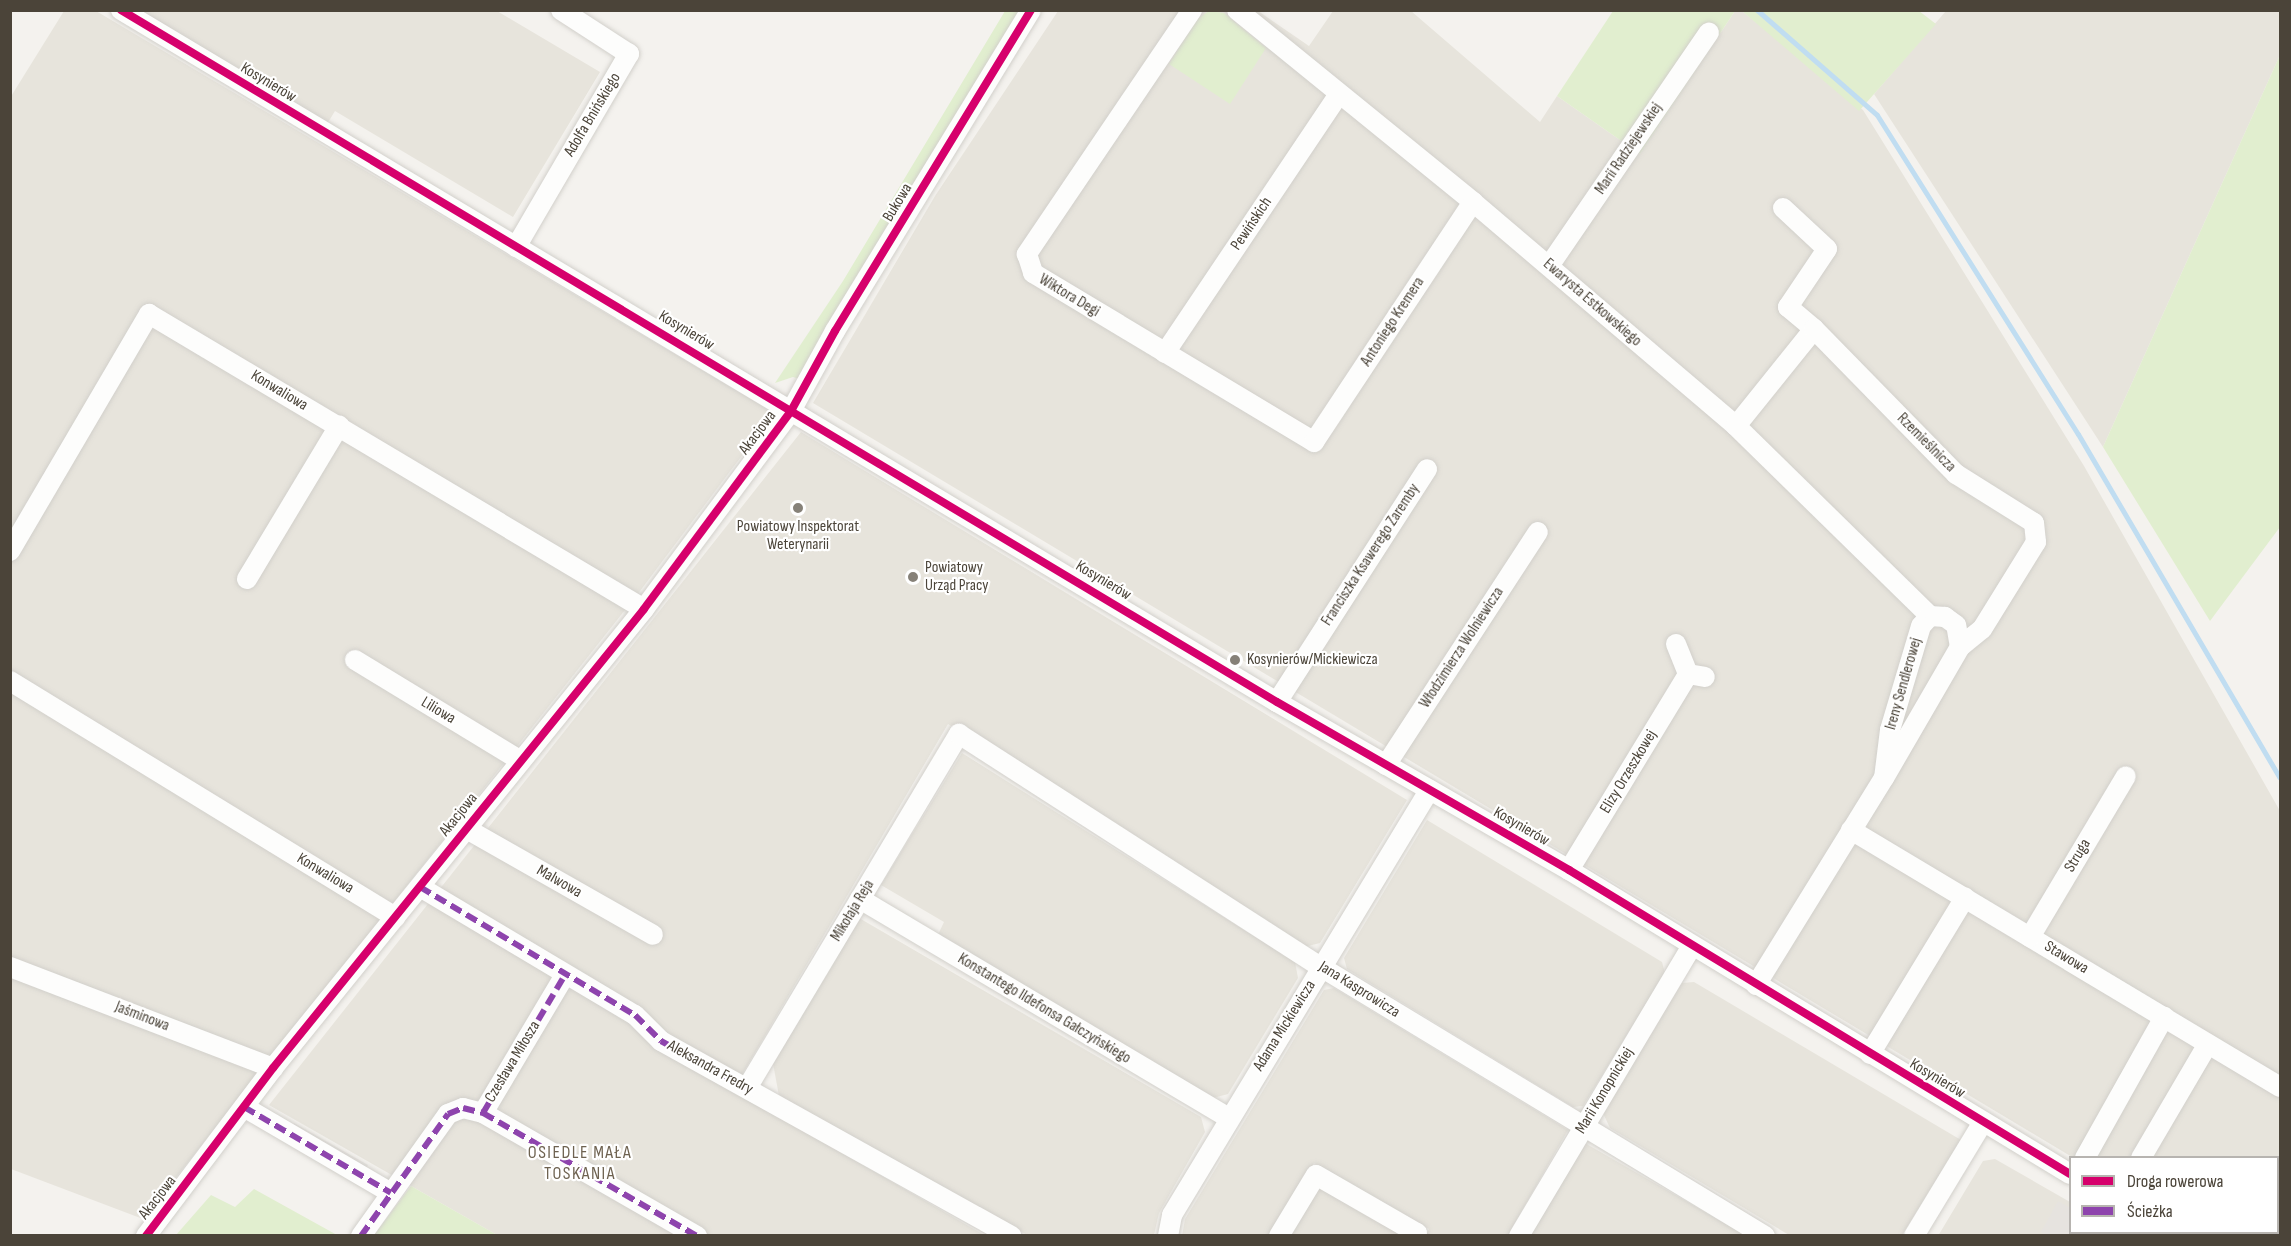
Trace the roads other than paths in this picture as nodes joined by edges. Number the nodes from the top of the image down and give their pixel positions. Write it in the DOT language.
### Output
graph roads {
  1 [pos="121,10"];
  2 [pos="561,10"];
  3 [pos="1031,10"];
  4 [pos="1192,10"];
  5 [pos="1237,10"];
  6 [pos="1708,32"];
  7 [pos="1339,94"];
  8 [pos="1473,202"];
  9 [pos="1783,208"];
  10 [pos="516,247"];
  11 [pos="1549,266"];
  12 [pos="1814,329"];
  13 [pos="1165,353"];
  14 [pos="792,411"];
  15 [pos="339,426"];
  16 [pos="1736,426"];
  17 [pos="1314,442"];
  18 [pos="1426,469"];
  19 [pos="1539,532"];
  20 [pos="10,551"];
  21 [pos="247,579"];
  22 [pos="644,609"];
  23 [pos="1930,616"];
  24 [pos="1676,644"];
  25 [pos="1960,647"];
  26 [pos="355,660"];
  27 [pos="10,681"];
  28 [pos="1277,702"];
  29 [pos="959,734"];
  30 [pos="521,761"];
  31 [pos="1386,765"];
  32 [pos="2126,776"];
  33 [pos="1884,778"];
  34 [pos="1429,790"];
  35 [pos="465,828"];
  36 [pos="1851,830"];
  37 [pos="1569,870"];
  38 [pos="420,887"];
  39 [pos="1965,898"];
  40 [pos="860,899"];
  41 [pos="395,916"];
  42 [pos="653,935"];
  43 [pos="2030,937"];
  44 [pos="1691,947"];
  45 [pos="10,967"];
  46 [pos="1321,967"];
  47 [pos="565,975"];
  48 [pos="1756,985"];
  49 [pos="2164,1017"];
  50 [pos="2208,1044"];
  51 [pos="1870,1054"];
  52 [pos="273,1068"];
  53 [pos="2280,1087"];
  54 [pos="747,1088"];
  55 [pos="244,1107"];
  56 [pos="483,1113"];
  57 [pos="1229,1118"];
  58 [pos="1983,1122"];
  59 [pos="1583,1128"];
  60 [pos="2086,1156"];
  61 [pos="2142,1156"];
  62 [pos="2069,1173"];
  63 [pos="391,1193"];
  64 [pos="146,1236"];
  65 [pos="361,1236"];
  66 [pos="697,1236"];
  67 [pos="1011,1236"];
  68 [pos="1168,1236"];
  69 [pos="1279,1236"];
  70 [pos="1415,1236"];
  71 [pos="1519,1236"];
  72 [pos="1765,1236"];
  73 [pos="1914,1236"];
  1 -- 10 [label="street, Kosynierów"];
  2 -- 10 [label="street, Adolfa Bnińskiego"];
  3 -- 14 [label="street, Bukowa"];
  4 -- 13 [label="street, Wiktora Degi"];
  5 -- 7 [label="street, Ewarysta Estkowskiego"];
  6 -- 11 [label="street, Marii Radziejewskiej"];
  7 -- 8 [label="street, Ewarysta Estkowskiego"];
  7 -- 13 [label="street, Pewińskich"];
  8 -- 11 [label="street, Ewarysta Estkowskiego"];
  8 -- 17 [label="street, Antoniego Kremera"];
  9 -- 12 [label="street"];
  10 -- 14 [label="street, Kosynierów"];
  11 -- 16 [label="street, Ewarysta Estkowskiego"];
  12 -- 16 [label="street"];
  12 -- 25 [label="street, Rzemieślnicza"];
  13 -- 17 [label="street, Wiktora Degi"];
  14 -- 22 [label="street, Akacjowa"];
  14 -- 28 [label="street, Kosynierów"];
  15 -- 20 [label="street, Konwaliowa"];
  15 -- 21 [label="street"];
  15 -- 22 [label="street, Konwaliowa"];
  16 -- 23 [label="street, Ewarysta Estkowskiego"];
  18 -- 28 [label="street, Franciszka Ksawerego Zaremby"];
  19 -- 31 [label="street, Włodzimierza Wolniewicza"];
  22 -- 30 [label="street, Akacjowa"];
  23 -- 25 [label="street"];
  23 -- 33 [label="street, Ireny Sendlerowej"];
  24 -- 37 [label="street, Elizy Orzeszkowej"];
  25 -- 33 [label="street, Ireny Sendlerowej"];
  26 -- 30 [label="street, Liliowa"];
  27 -- 41 [label="street, Konwaliowa"];
  28 -- 31 [label="street, Kosynierów"];
  29 -- 40 [label="street, Mikołaja Reja"];
  29 -- 46 [label="street, Jana Kasprowicza"];
  30 -- 35 [label="street, Akacjowa"];
  31 -- 34 [label="street, Kosynierów"];
  32 -- 43 [label="street, Struga"];
  33 -- 36 [label="street, Ireny Sendlerowej"];
  34 -- 37 [label="street, Kosynierów"];
  34 -- 46 [label="street, Adama Mickiewicza"];
  35 -- 38 [label="street, Akacjowa"];
  35 -- 42 [label="street, Malwowa"];
  36 -- 39 [label="street, Stawowa"];
  36 -- 48 [label="street, Ireny Sendlerowej"];
  37 -- 44 [label="street, Kosynierów"];
  38 -- 41 [label="street, Akacjowa"];
  38 -- 47 [label="street, Aleksandra Fredry"];
  39 -- 43 [label="street, Stawowa"];
  39 -- 51 [label="street"];
  40 -- 54 [label="street, Mikołaja Reja"];
  40 -- 57 [label="street, Konstantego Ildefonsa Gałczyńskiego"];
  41 -- 52 [label="street, Akacjowa"];
  43 -- 49 [label="street, Stawowa"];
  44 -- 48 [label="street, Kosynierów"];
  44 -- 59 [label="street, Marii Konopnickiej"];
  45 -- 52 [label="street, Jaśminowa"];
  46 -- 57 [label="street, Adama Mickiewicza"];
  46 -- 59 [label="street, Jana Kasprowicza"];
  47 -- 54 [label="street, Aleksandra Fredry"];
  47 -- 56 [label="street, Czesława Miłosza"];
  48 -- 51 [label="street, Kosynierów"];
  49 -- 50 [label="street, Stawowa"];
  49 -- 60 [label="street"];
  50 -- 53 [label="street, Stawowa"];
  50 -- 61 [label="street"];
  51 -- 58 [label="street, Kosynierów"];
  52 -- 55 [label="street, Akacjowa"];
  54 -- 67 [label="street, Aleksandra Fredry"];
  55 -- 63 [label="street"];
  55 -- 64 [label="street, Akacjowa"];
  56 -- 63 [label="street, Czesława Miłosza"];
  56 -- 66 [label="street"];
  57 -- 68 [label="street, Adama Mickiewicza"];
  58 -- 62 [label="street, Kosynierów"];
  58 -- 73 [label="street"];
  59 -- 71 [label="street, Marii Konopnickiej"];
  59 -- 72 [label="street, Jana Kasprowicza"];
  63 -- 65 [label="street, Czesława Miłosza"];
  69 -- 70 [label="street"];
}
